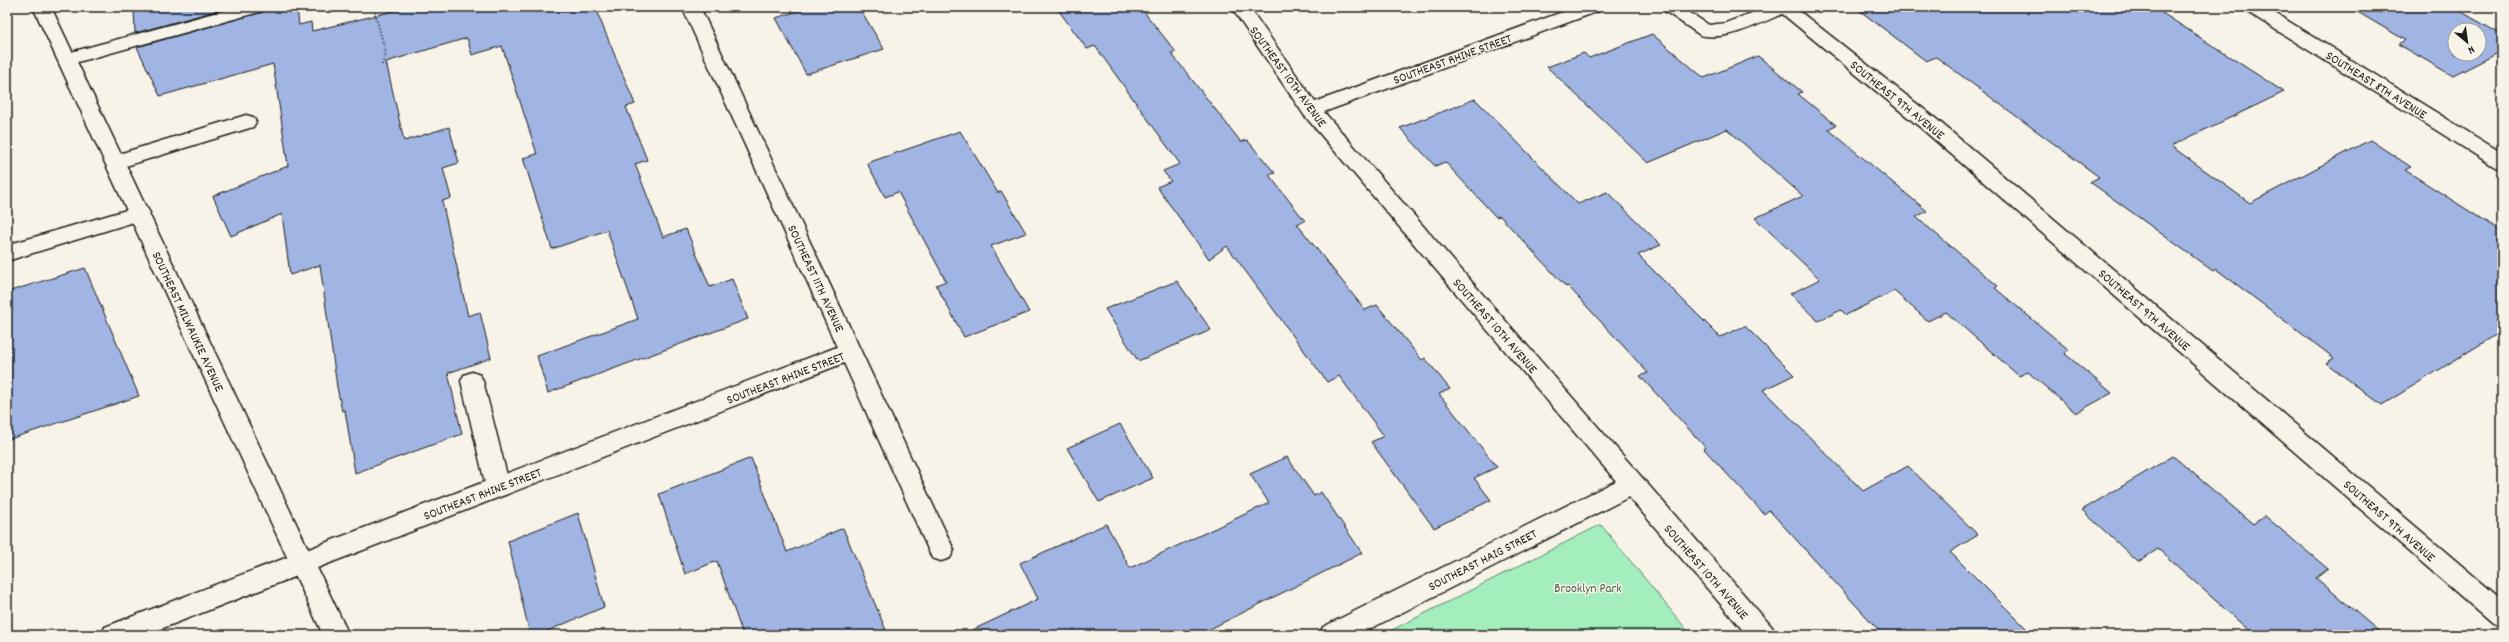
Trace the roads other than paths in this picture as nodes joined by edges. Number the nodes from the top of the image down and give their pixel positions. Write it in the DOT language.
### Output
graph roads {
  1 [pos="42,7"];
  2 [pos="257,7"];
  3 [pos="691,7"];
  4 [pos="1240,7"];
  5 [pos="1593,7"];
  6 [pos="1668,7"];
  7 [pos="1783,7"];
  8 [pos="2252,7"];
  9 [pos="67,59"];
  10 [pos="1311,110"];
  11 [pos="246,122"];
  12 [pos="116,162"];
  13 [pos="2502,162"];
  14 [pos="140,213"];
  15 [pos="7,253"];
  16 [pos="851,351"];
  17 [pos="472,381"];
  18 [pos="1632,484"];
  19 [pos="498,487"];
  20 [pos="941,550"];
  21 [pos="302,562"];
  22 [pos="2502,616"];
  23 [pos="114,635"];
  24 [pos="336,635"];
  25 [pos="1332,635"];
  26 [pos="1763,635"];
  1 -- 9 [label="street, SOUTHEAST MILWAUKIE AVENUE"];
  2 -- 9 [label="street"];
  3 -- 16 [label="street, SOUTHEAST 11TH AVENUE"];
  4 -- 10 [label="street, SOUTHEAST 10TH AVENUE"];
  5 -- 10 [label="street, SOUTHEAST RHINE STREET"];
  6 -- 7 [label="street"];
  7 -- 22 [label="street, SOUTHEAST 9TH AVENUE"];
  8 -- 13 [label="street, SOUTHEAST 8TH AVENUE"];
  9 -- 12 [label="street, SOUTHEAST MILWAUKIE AVENUE"];
  10 -- 18 [label="street, SOUTHEAST 10TH AVENUE"];
  11 -- 12 [label="street"];
  12 -- 14 [label="street, SOUTHEAST MILWAUKIE AVENUE"];
  14 -- 15 [label="street"];
  14 -- 21 [label="street, SOUTHEAST MILWAUKIE AVENUE"];
  16 -- 19 [label="street, SOUTHEAST RHINE STREET"];
  16 -- 20 [label="street, SOUTHEAST 11TH AVENUE"];
  17 -- 19 [label="street"];
  18 -- 25 [label="street, SOUTHEAST HAIG STREET"];
  18 -- 26 [label="street, SOUTHEAST 10TH AVENUE"];
  19 -- 21 [label="street, SOUTHEAST RHINE STREET"];
  21 -- 23 [label="street, SOUTHEAST RHINE STREET"];
  21 -- 24 [label="street, SOUTHEAST MILWAUKIE AVENUE"];
}
